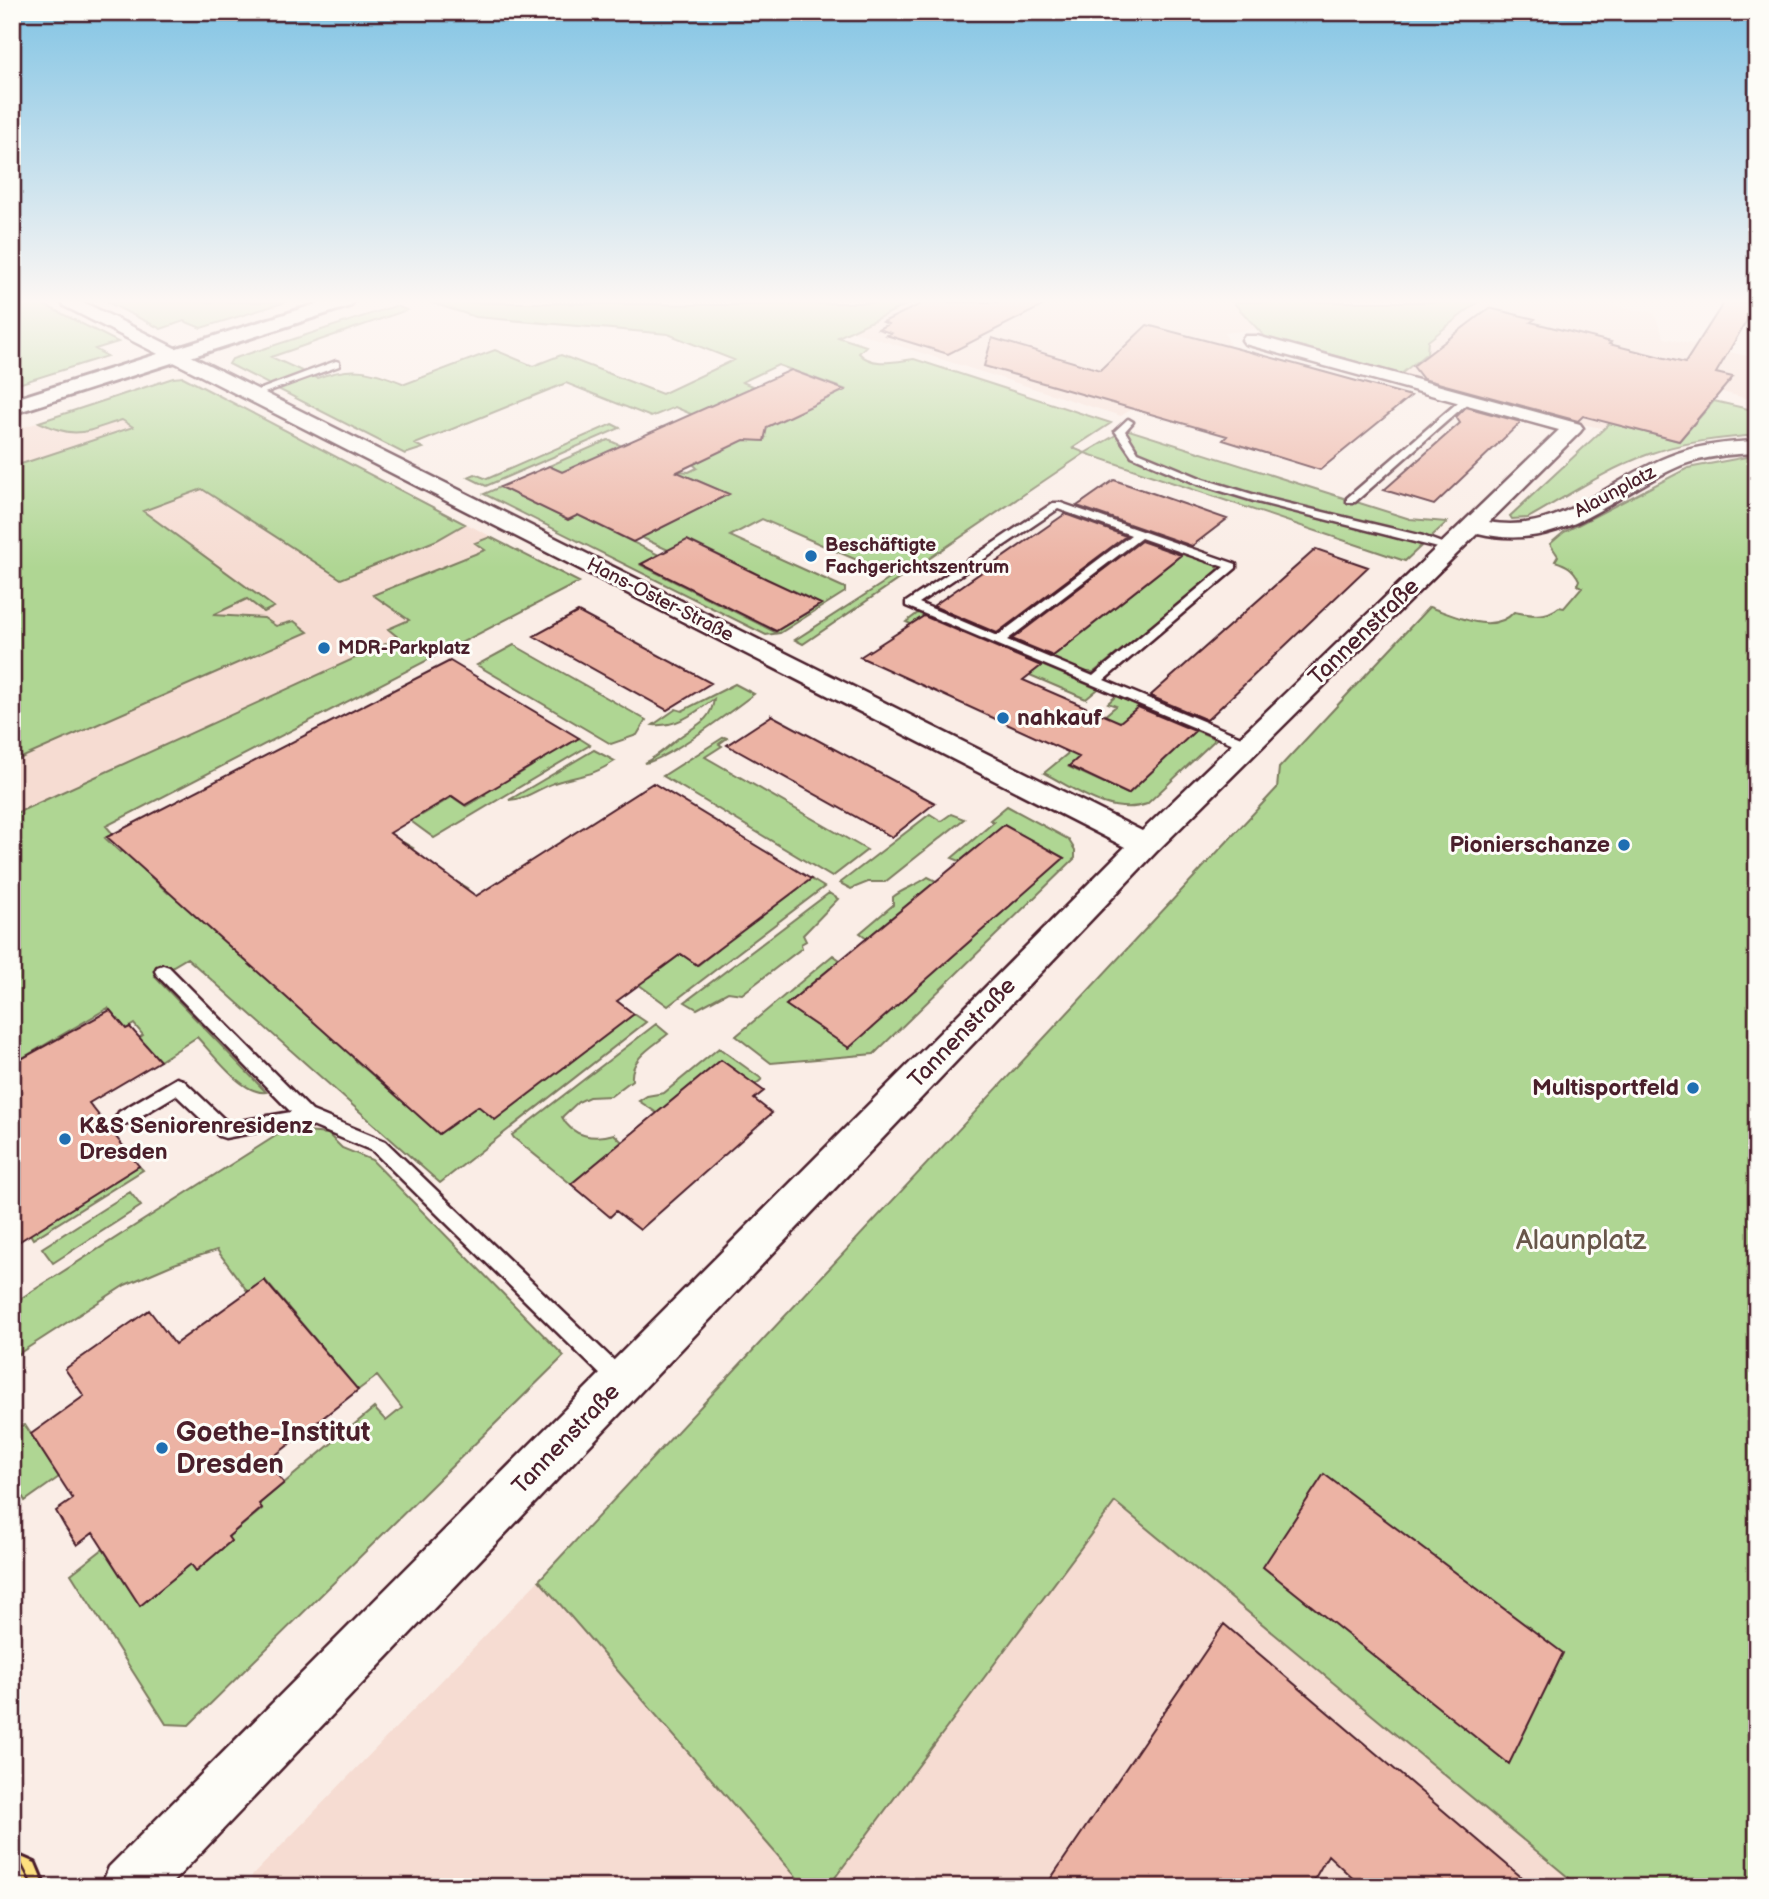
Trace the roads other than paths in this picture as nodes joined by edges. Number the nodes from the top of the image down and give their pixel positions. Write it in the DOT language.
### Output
graph roads {
  1 [pos="63,391"];
  2 [pos="246,391"];
  3 [pos="262,391"];
  4 [pos="1436,391"];
  5 [pos="253,394"];
  6 [pos="1467,399"];
  7 [pos="12,407"];
  8 [pos="1128,422"];
  9 [pos="1757,447"];
  10 [pos="1351,500"];
  11 [pos="1474,524"];
  12 [pos="1139,534"];
  13 [pos="1450,548"];
  14 [pos="998,641"];
  15 [pos="1095,681"];
  16 [pos="1248,745"];
  17 [pos="1145,845"];
  18 [pos="163,971"];
  19 [pos="306,1116"];
  20 [pos="125,1117"];
  21 [pos="622,1382"];
  22 [pos="129,1887"];
  1 -- 7 [label="main road"];
  2 -- 5 [label="street, Hans-Oster-Straße"];
  3 -- 5 [label="lane"];
  4 -- 6 [label="street, Tannenstraße"];
  5 -- 17 [label="street, Hans-Oster-Straße"];
  6 -- 10 [label="lane"];
  6 -- 11 [label="street, Tannenstraße"];
  8 -- 13 [label="lane"];
  9 -- 11 [label="street, Alaunplatz"];
  11 -- 13 [label="street, Tannenstraße"];
  12 -- 14 [label="lane"];
  12 -- 14 [label="lane"];
  12 -- 15 [label="lane"];
  13 -- 16 [label="street, Tannenstraße"];
  14 -- 15 [label="lane"];
  15 -- 16 [label="lane"];
  16 -- 17 [label="street, Tannenstraße"];
  17 -- 21 [label="street, Tannenstraße"];
  18 -- 19 [label="lane"];
  19 -- 20 [label="lane"];
  19 -- 21 [label="lane"];
  21 -- 22 [label="street, Tannenstraße"];
}
